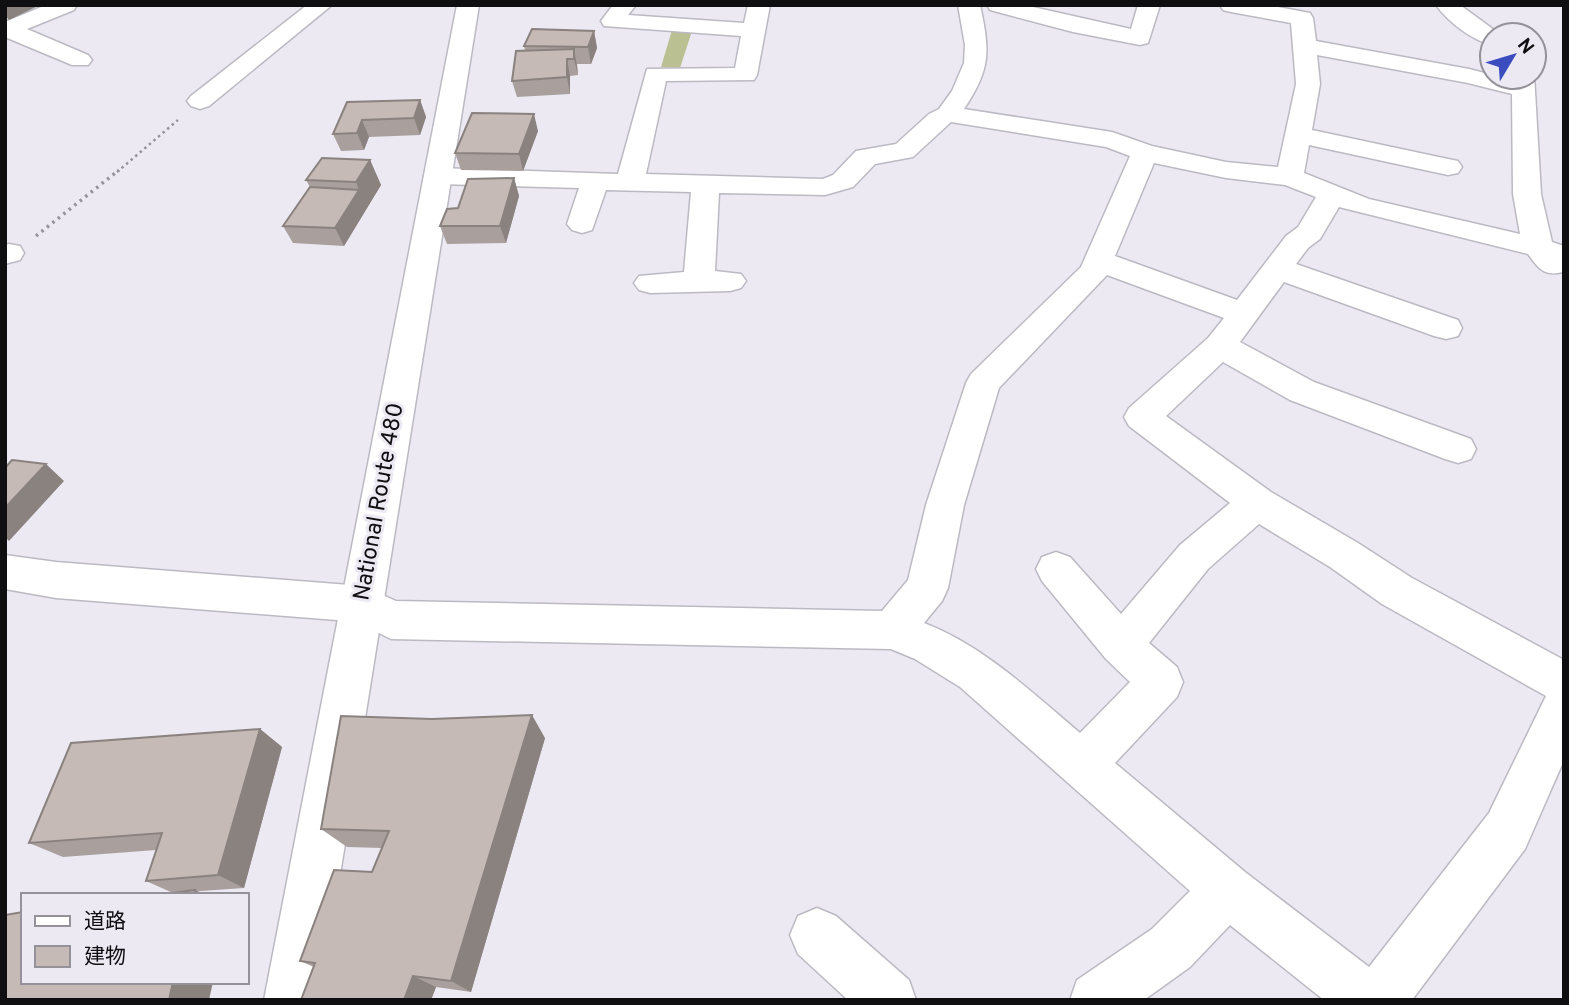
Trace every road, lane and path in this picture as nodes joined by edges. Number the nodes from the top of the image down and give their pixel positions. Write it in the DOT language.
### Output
graph roads {
  1 [pos="66,5"];
  2 [pos="321,5"];
  3 [pos="468,5"];
  4 [pos="625,5"];
  5 [pos="759,5"];
  6 [pos="970,5"];
  7 [pos="998,5"];
  8 [pos="1149,5"];
  9 [pos="1231,5"];
  10 [pos="1447,5"];
  11 [pos="1290,10"];
  12 [pos="1478,29"];
  13 [pos="7,30"];
  14 [pos="753,30"];
  15 [pos="1304,46"];
  16 [pos="80,60"];
  17 [pos="1478,77"];
  18 [pos="1524,91"];
  19 [pos="200,101"];
  20 [pos="948,114"];
  21 [pos="1298,135"];
  22 [pos="1145,153"];
  23 [pos="1448,167"];
  24 [pos="438,176"];
  25 [pos="1290,177"];
  26 [pos="594,181"];
  27 [pos="630,182"];
  28 [pos="706,183"];
  29 [pos="1331,195"];
  30 [pos="582,224"];
  31 [pos="1551,252"];
  32 [pos="7,254"];
  33 [pos="1099,261"];
  34 [pos="1279,269"];
  35 [pos="1564,279"];
  36 [pos="730,281"];
  37 [pos="699,282"];
  38 [pos="650,283"];
  39 [pos="1245,314"];
  40 [pos="1446,328"];
  41 [pos="1220,346"];
  42 [pos="1458,449"];
  43 [pos="1257,503"];
  44 [pos="1056,569"];
  45 [pos="5,572"];
  46 [pos="362,604"];
  47 [pos="892,630"];
  48 [pos="1121,645"];
  49 [pos="1564,683"];
  50 [pos="1564,708"];
  51 [pos="1082,764"];
  52 [pos="1227,890"];
  53 [pos="817,935"];
  54 [pos="292,1000"];
  55 [pos="889,1000"];
  56 [pos="1097,1000"];
  57 [pos="1368,1000"];
  58 [pos="1378,1000"];
  1 -- 13 [label="main road"];
  2 -- 19 [label="main road"];
  3 -- 24 [label="main road, National Route 480"];
  4 -- 14 [label="main road"];
  5 -- 14 [label="main road"];
  6 -- 20 [label="main road"];
  7 -- 8 [label="main road"];
  9 -- 11 [label="main road"];
  10 -- 12 [label="main road"];
  11 -- 15 [label="main road"];
  13 -- 16 [label="main road"];
  14 -- 27 [label="main road"];
  15 -- 17 [label="main road"];
  15 -- 21 [label="main road"];
  18 -- 31 [label="main road"];
  19 -- 32 [label="path"];
  20 -- 22 [label="main road"];
  20 -- 28 [label="main road"];
  21 -- 23 [label="main road"];
  21 -- 25 [label="main road"];
  22 -- 25 [label="main road"];
  22 -- 33 [label="main road"];
  24 -- 26 [label="main road"];
  24 -- 46 [label="main road, National Route 480"];
  25 -- 29 [label="main road"];
  26 -- 27 [label="main road"];
  26 -- 30 [label="main road"];
  27 -- 28 [label="main road"];
  28 -- 37 [label="main road"];
  29 -- 31 [label="main road"];
  29 -- 34 [label="main road"];
  31 -- 35 [label="main road"];
  33 -- 39 [label="main road"];
  33 -- 47 [label="main road"];
  34 -- 39 [label="main road"];
  34 -- 40 [label="main road"];
  36 -- 37 [label="main road"];
  37 -- 38 [label="main road"];
  39 -- 41 [label="main road"];
  41 -- 42 [label="main road"];
  41 -- 43 [label="main road"];
  43 -- 48 [label="main road"];
  43 -- 49 [label="main road"];
  44 -- 48 [label="main road"];
  45 -- 46 [label="main road"];
  46 -- 47 [label="main road"];
  46 -- 54 [label="main road, National Route 480"];
  47 -- 51 [label="main road"];
  48 -- 51 [label="main road"];
  50 -- 58 [label="main road"];
  51 -- 52 [label="main road"];
  52 -- 56 [label="main road"];
  52 -- 57 [label="main road"];
  53 -- 55 [label="main road"];
}
